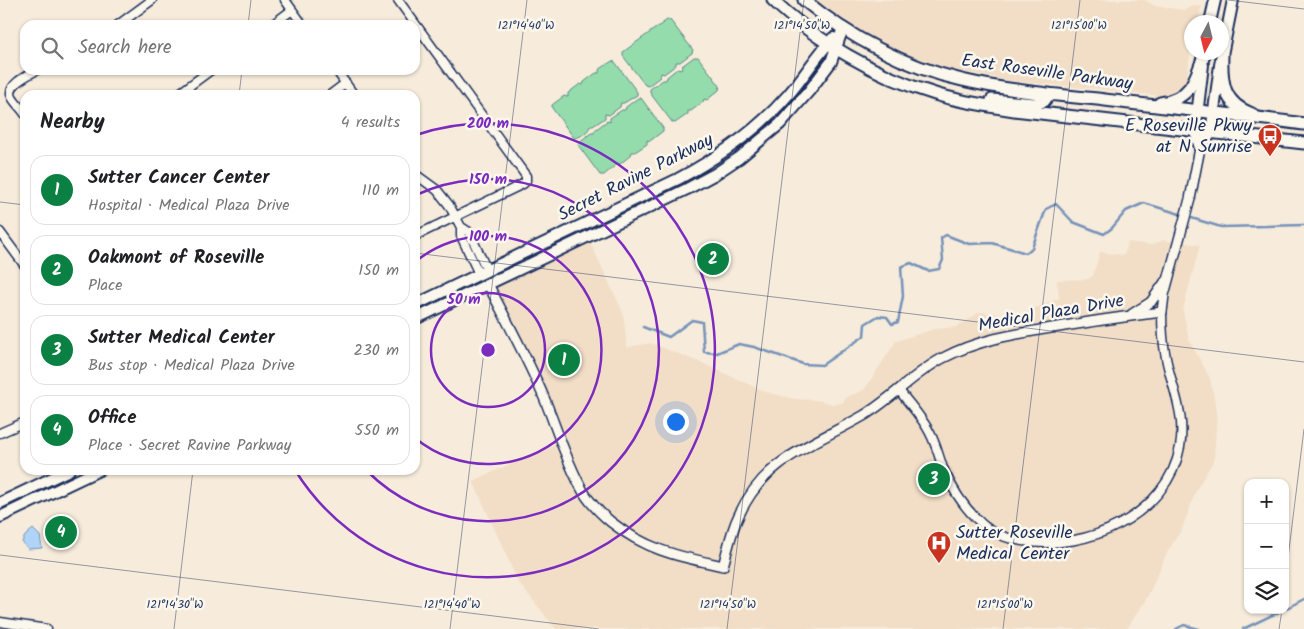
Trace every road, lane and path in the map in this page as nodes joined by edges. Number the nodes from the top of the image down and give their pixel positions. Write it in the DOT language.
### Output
graph roads {
  1 [pos="152,0"];
  2 [pos="284,0"];
  3 [pos="398,0"];
  4 [pos="773,0"];
  5 [pos="804,0"];
  6 [pos="1216,0"];
  7 [pos="1233,0"];
  8 [pos="292,10"];
  9 [pos="1212,15"];
  10 [pos="125,20"];
  11 [pos="279,20"];
  12 [pos="299,20"];
  13 [pos="413,20"];
  14 [pos="1229,20"];
  15 [pos="843,28"];
  16 [pos="420,30"];
  17 [pos="832,45"];
  18 [pos="1202,60"];
  19 [pos="1204,60"];
  20 [pos="1221,60"];
  21 [pos="1222,60"];
  22 [pos="30,75"];
  23 [pos="203,75"];
  24 [pos="340,75"];
  25 [pos="346,83"];
  26 [pos="184,90"];
  27 [pos="337,90"];
  28 [pos="351,90"];
  29 [pos="1049,94"];
  30 [pos="955,100"];
  31 [pos="1142,105"];
  32 [pos="20,107"];
  33 [pos="1198,112"];
  34 [pos="1213,113"];
  35 [pos="1270,120"];
  36 [pos="1304,124"];
  37 [pos="1195,132"];
  38 [pos="1210,133"];
  39 [pos="1304,143"];
  40 [pos="1200,148"];
  41 [pos="420,178"];
  42 [pos="456,216"];
  43 [pos="461,227"];
  44 [pos="0,232"];
  45 [pos="420,234"];
  46 [pos="477,249"];
  47 [pos="468,253"];
  48 [pos="20,259"];
  49 [pos="483,272"];
  50 [pos="1169,277"];
  51 [pos="488,284"];
  52 [pos="420,303"];
  53 [pos="1162,312"];
  54 [pos="420,317"];
  55 [pos="1125,318"];
  56 [pos="899,390"];
  57 [pos="20,424"];
  58 [pos="0,433"];
  59 [pos="59,475"];
  60 [pos="88,475"];
  61 [pos="0,503"];
  62 [pos="0,517"];
  63 [pos="0,622"];
  64 [pos="47,629"];
  1 -- 10 [label="street"];
  2 -- 8 [label="street"];
  3 -- 13 [label="street"];
  4 -- 17 [label="main road"];
  5 -- 15 [label="main road, East Roseville Parkway"];
  6 -- 9 [label="main road"];
  7 -- 14 [label="main road"];
  8 -- 11 [label="street"];
  8 -- 12 [label="street"];
  15 -- 17 [label="main road, Secret Ravine Parkway"];
  15 -- 29 [label="main road, East Roseville Parkway"];
  16 -- 42 [label="street"];
  17 -- 30 [label="main road"];
  17 -- 49 [label="main road, Secret Ravine Parkway"];
  17 -- 51 [label="main road, Secret Ravine Parkway"];
  18 -- 31 [label="main road"];
  19 -- 33 [label="main road"];
  20 -- 34 [label="main road"];
  21 -- 35 [label="main road"];
  22 -- 32 [label="street"];
  23 -- 26 [label="street"];
  24 -- 25 [label="street"];
  25 -- 27 [label="street"];
  25 -- 28 [label="street"];
  29 -- 30 [label="main road"];
  29 -- 31 [label="main road, East Roseville Parkway"];
  30 -- 37 [label="main road"];
  31 -- 33 [label="main road, East Roseville Parkway"];
  33 -- 34 [label="main road, East Roseville Parkway"];
  33 -- 37 [label="main road"];
  34 -- 35 [label="main road, East Roseville Parkway"];
  34 -- 38 [label="main road"];
  35 -- 36 [label="main road, East Roseville Parkway"];
  37 -- 38 [label="main road"];
  37 -- 40 [label="main road"];
  38 -- 39 [label="main road"];
  38 -- 40 [label="main road"];
  40 -- 50 [label="street"];
  41 -- 42 [label="street"];
  42 -- 43 [label="street"];
  42 -- 45 [label="street"];
  43 -- 46 [label="street"];
  43 -- 47 [label="street"];
  44 -- 48 [label="street"];
  46 -- 47 [label="street"];
  46 -- 49 [label="street"];
  47 -- 49 [label="street"];
  49 -- 51 [label="main road"];
  49 -- 52 [label="main road, Secret Ravine Parkway"];
  50 -- 53 [label="street"];
  50 -- 55 [label="street"];
  51 -- 54 [label="main road, Secret Ravine Parkway"];
  51 -- 56 [label="street, Medical Plaza Drive"];
  53 -- 55 [label="street, Medical Plaza Drive"];
  53 -- 56 [label="street"];
  55 -- 56 [label="street, Medical Plaza Drive"];
  57 -- 58 [label="street"];
  59 -- 61 [label="main road"];
  60 -- 62 [label="main road"];
  63 -- 64 [label="street"];
}
